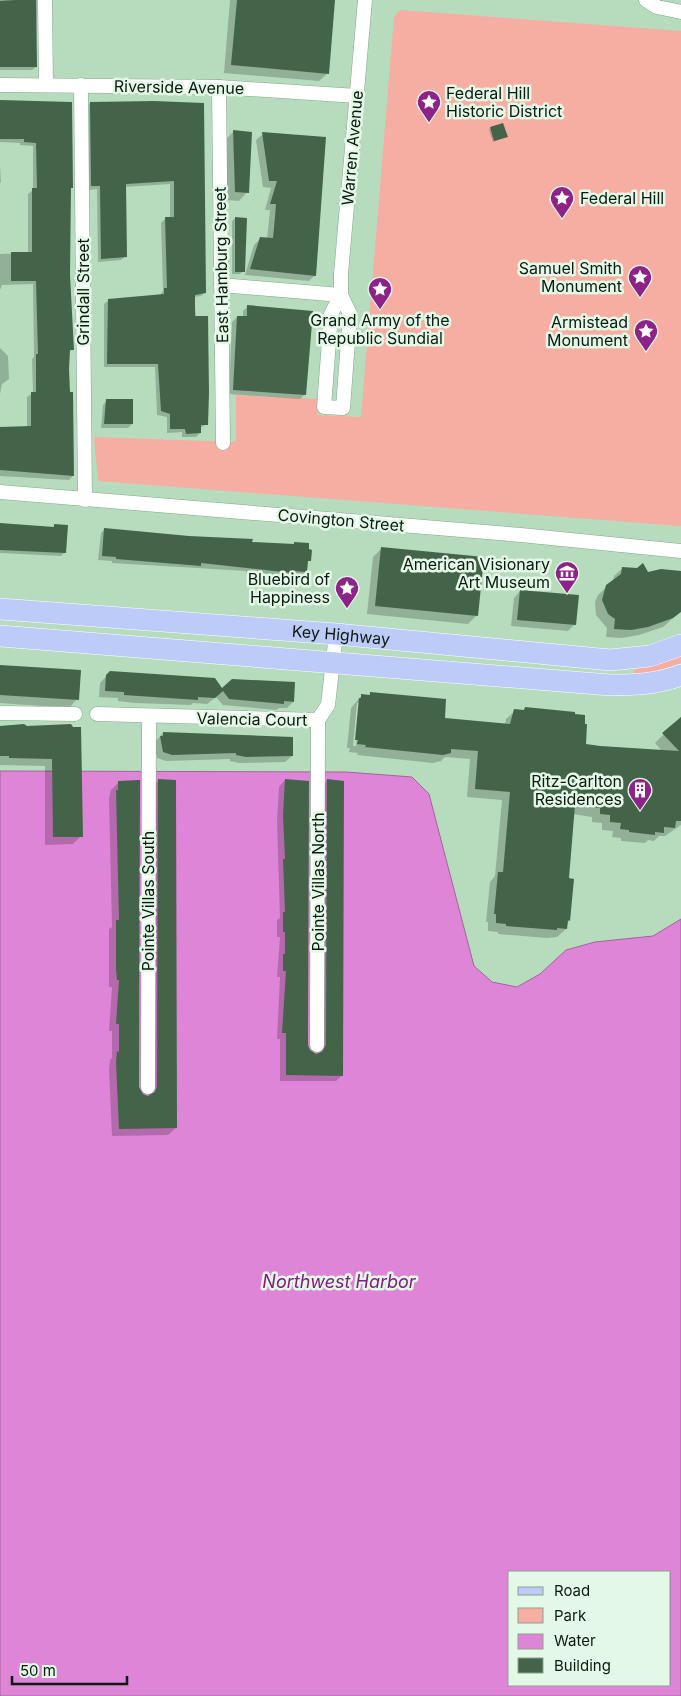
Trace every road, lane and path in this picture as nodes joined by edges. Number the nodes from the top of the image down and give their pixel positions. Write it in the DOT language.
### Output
graph roads {
  1 [pos="46,0"];
  2 [pos="365,0"];
  3 [pos="646,0"];
  4 [pos="681,12"];
  5 [pos="0,85"];
  6 [pos="46,85"];
  7 [pos="81,85"];
  8 [pos="219,87"];
  9 [pos="357,96"];
  10 [pos="221,285"];
  11 [pos="341,295"];
  12 [pos="223,443"];
  13 [pos="0,492"];
  14 [pos="85,500"];
  15 [pos="681,551"];
  16 [pos="0,609"];
  17 [pos="336,634"];
  18 [pos="0,636"];
  19 [pos="681,645"];
  20 [pos="333,662"];
  21 [pos="681,675"];
  22 [pos="0,713"];
  23 [pos="75,714"];
  24 [pos="97,714"];
  25 [pos="149,716"];
  26 [pos="318,720"];
  27 [pos="317,1045"];
  28 [pos="148,1086"];
  1 -- 6 [label="street"];
  2 -- 9 [label="street, Warren Avenue"];
  3 -- 4 [label="street"];
  5 -- 6 [label="street, Riverside Avenue"];
  6 -- 7 [label="street, Riverside Avenue"];
  7 -- 8 [label="street, Riverside Avenue"];
  7 -- 14 [label="street, Grindall Street"];
  8 -- 9 [label="street, Riverside Avenue"];
  8 -- 10 [label="street, East Hamburg Street"];
  9 -- 11 [label="street, Warren Avenue"];
  10 -- 11 [label="street"];
  10 -- 12 [label="street, East Hamburg Street"];
  11 -- 11 [label="street, Warren Avenue"];
  13 -- 14 [label="street, Covington Street"];
  14 -- 15 [label="street, Covington Street"];
  16 -- 17 [label="main road, Key Highway"];
  17 -- 19 [label="main road, Key Highway"];
  17 -- 20 [label="street, Valencia Court"];
  18 -- 20 [label="main road, Key Highway"];
  20 -- 21 [label="main road, Key Highway"];
  20 -- 26 [label="street, Valencia Court"];
  22 -- 23 [label="street"];
  24 -- 25 [label="street, Valencia Court"];
  25 -- 26 [label="street, Valencia Court"];
  25 -- 28 [label="street, Pointe Villas South"];
  26 -- 27 [label="street, Pointe Villas North"];
}
